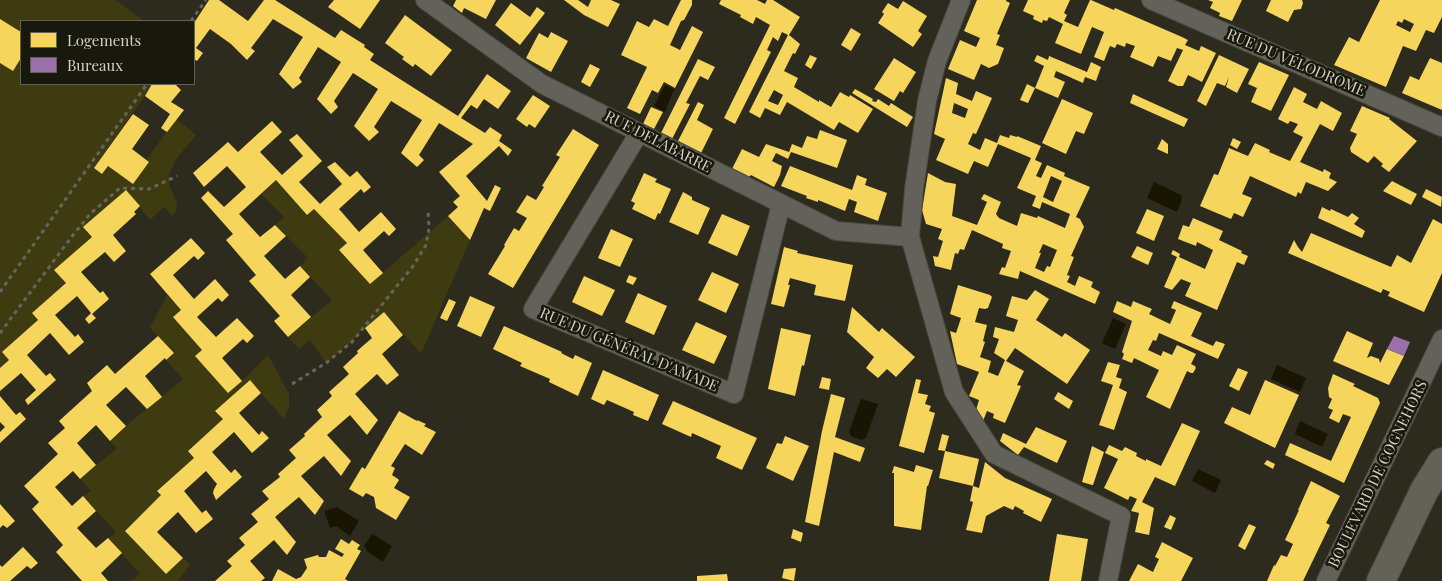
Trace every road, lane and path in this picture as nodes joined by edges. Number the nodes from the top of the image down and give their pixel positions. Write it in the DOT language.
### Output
graph roads {
  1 [pos="206,0"];
  2 [pos="425,0"];
  3 [pos="961,0"];
  4 [pos="1150,0"];
  5 [pos="192,20"];
  6 [pos="146,85"];
  7 [pos="1442,126"];
  8 [pos="639,132"];
  9 [pos="177,176"];
  10 [pos="781,204"];
  11 [pos="428,211"];
  12 [pos="910,237"];
  13 [pos="0,292"];
  14 [pos="0,333"];
  15 [pos="1442,339"];
  16 [pos="292,384"];
  17 [pos="1442,462"];
  18 [pos="1442,494"];
  19 [pos="1108,581"];
  20 [pos="1326,581"];
  21 [pos="1381,581"];
  22 [pos="1402,581"];
  1 -- 5 [label="path"];
  2 -- 8 [label="street, RUE DELABARRE"];
  3 -- 12 [label="street"];
  4 -- 7 [label="street, RUE DU VÉLODROME"];
  6 -- 13 [label="path"];
  8 -- 10 [label="street, RUE DELABARRE"];
  8 -- 10 [label="street, RUE DU GÉNÉRAL D'AMADE"];
  9 -- 14 [label="path"];
  10 -- 12 [label="street, RUE DELABARRE"];
  11 -- 16 [label="path"];
  12 -- 19 [label="street"];
  15 -- 20 [label="street, BOULEVARD DE COGNEHORS"];
  17 -- 21 [label="main road"];
  18 -- 22 [label="main road"];
}
